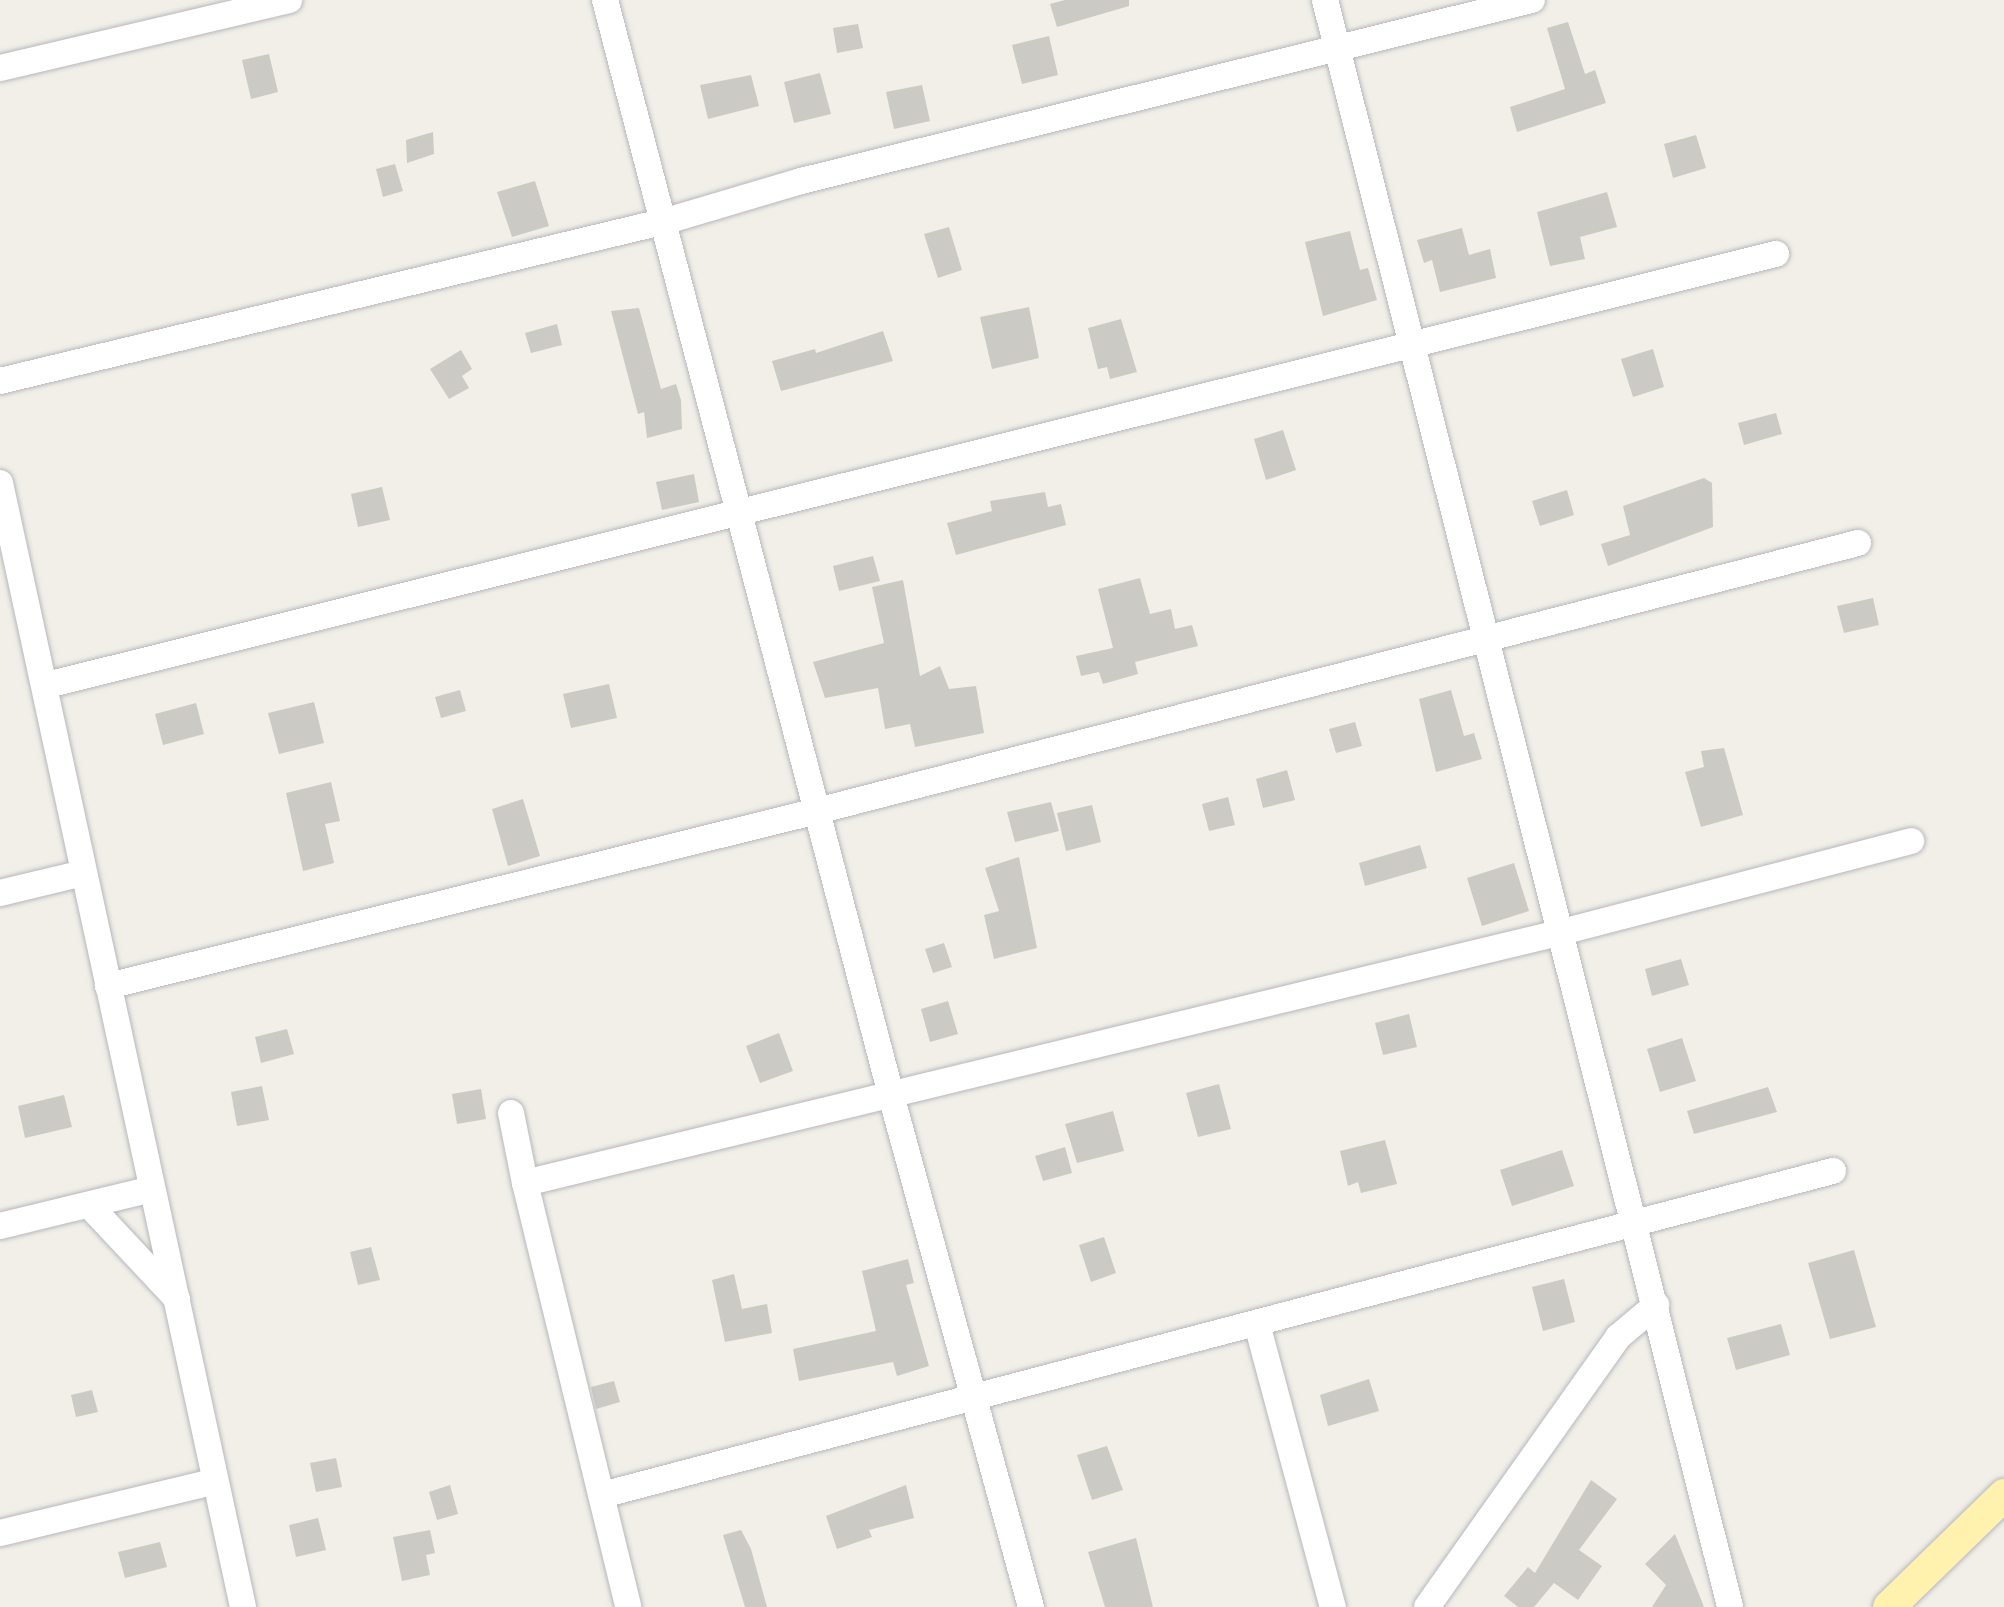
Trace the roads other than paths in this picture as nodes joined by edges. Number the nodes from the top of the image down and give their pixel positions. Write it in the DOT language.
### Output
graph roads {
  1 [pos="289,0"];
  2 [pos="605,0"];
  3 [pos="1325,0"];
  4 [pos="1532,0"];
  5 [pos="1338,47"];
  6 [pos="0,68"];
  7 [pos="666,221"];
  8 [pos="1776,254"];
  9 [pos="1413,345"];
  10 [pos="0,381"];
  11 [pos="0,483"];
  12 [pos="742,515"];
  13 [pos="1858,543"];
  14 [pos="11,583"];
  15 [pos="1488,635"];
  16 [pos="47,685"];
  17 [pos="817,811"];
  18 [pos="1911,841"];
  19 [pos="83,873"];
  20 [pos="0,893"];
  21 [pos="1558,933"];
  22 [pos="108,986"];
  23 [pos="891,1095"];
  24 [pos="511,1113"];
  25 [pos="1833,1171"];
  26 [pos="525,1183"];
  27 [pos="152,1189"];
  28 [pos="89,1205"];
  29 [pos="1634,1225"];
  30 [pos="0,1226"];
  31 [pos="179,1301"];
  32 [pos="1656,1305"];
  33 [pos="1257,1324"];
  34 [pos="976,1398"];
  35 [pos="213,1482"];
  36 [pos="602,1495"];
  37 [pos="2004,1495"];
  38 [pos="0,1533"];
  39 [pos="243,1607"];
  40 [pos="628,1607"];
  41 [pos="1031,1607"];
  42 [pos="1333,1607"];
  43 [pos="1427,1607"];
  44 [pos="1730,1607"];
  45 [pos="1889,1607"];
  1 -- 6 [label="street"];
  2 -- 7 [label="street"];
  3 -- 5 [label="street"];
  4 -- 5 [label="street"];
  5 -- 7 [label="street"];
  5 -- 9 [label="street"];
  7 -- 10 [label="street"];
  7 -- 12 [label="street"];
  8 -- 9 [label="street"];
  9 -- 12 [label="street"];
  9 -- 15 [label="street"];
  11 -- 14 [label="street"];
  12 -- 16 [label="street"];
  12 -- 17 [label="street"];
  13 -- 15 [label="street"];
  14 -- 16 [label="street"];
  15 -- 17 [label="street"];
  15 -- 21 [label="street"];
  16 -- 19 [label="street"];
  17 -- 22 [label="street"];
  17 -- 23 [label="street"];
  18 -- 21 [label="street"];
  19 -- 20 [label="street"];
  19 -- 22 [label="street"];
  21 -- 23 [label="street"];
  21 -- 29 [label="street"];
  22 -- 27 [label="street"];
  23 -- 26 [label="street"];
  23 -- 34 [label="street"];
  24 -- 26 [label="street"];
  25 -- 29 [label="street"];
  26 -- 36 [label="street"];
  27 -- 28 [label="street"];
  27 -- 31 [label="street"];
  28 -- 30 [label="street"];
  28 -- 31 [label="street"];
  29 -- 32 [label="street"];
  29 -- 33 [label="street"];
  31 -- 35 [label="street"];
  32 -- 43 [label="street"];
  32 -- 44 [label="street"];
  33 -- 34 [label="street"];
  33 -- 42 [label="street"];
  34 -- 36 [label="street"];
  34 -- 41 [label="street"];
  35 -- 38 [label="street"];
  35 -- 39 [label="street"];
  36 -- 40 [label="street"];
  37 -- 45 [label="main road"];
}
